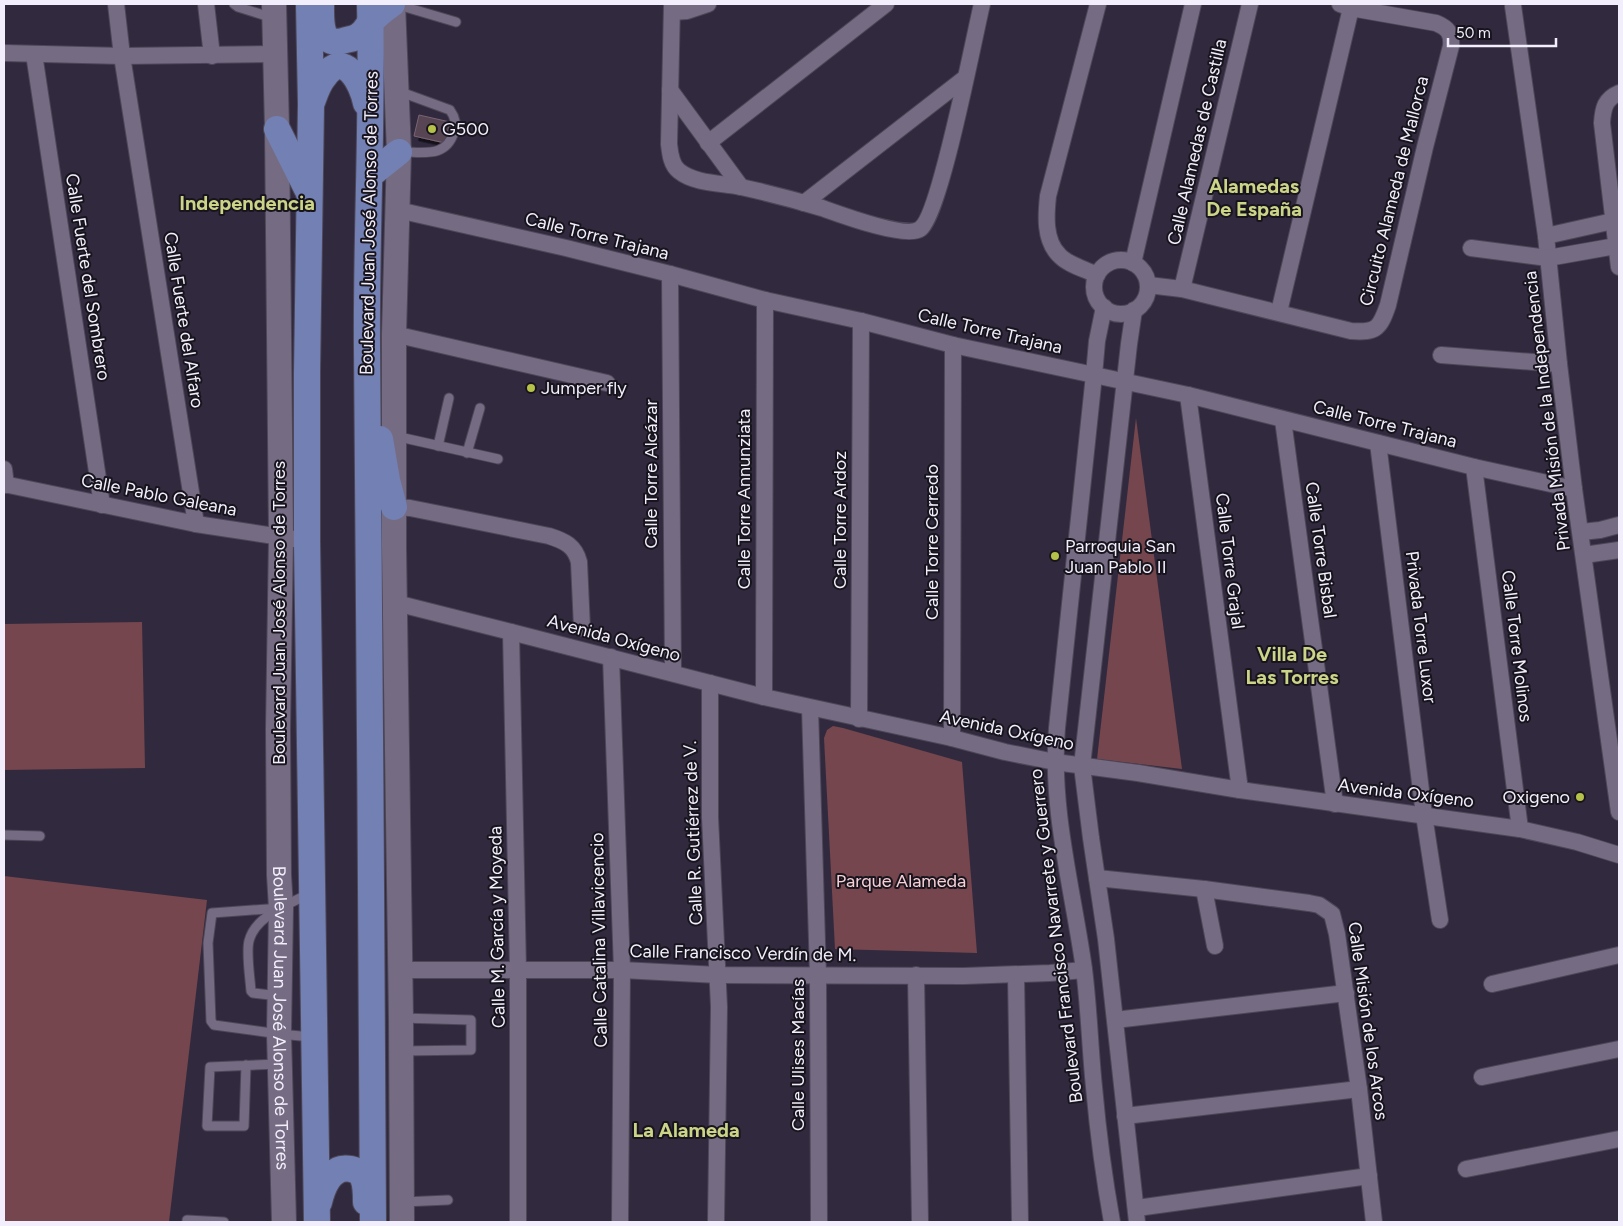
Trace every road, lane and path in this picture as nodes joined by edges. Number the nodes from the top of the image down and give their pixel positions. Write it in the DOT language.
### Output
graph roads {
  1 [pos="116,4"];
  2 [pos="206,4"];
  3 [pos="234,4"];
  4 [pos="309,4"];
  5 [pos="320,4"];
  6 [pos="393,4"];
  7 [pos="708,4"];
  8 [pos="886,4"];
  9 [pos="982,4"];
  10 [pos="1098,4"];
  11 [pos="1193,4"];
  12 [pos="1250,4"];
  13 [pos="1345,6"];
  14 [pos="1513,6"];
  15 [pos="672,8"];
  16 [pos="274,11"];
  17 [pos="370,13"];
  18 [pos="456,22"];
  19 [pos="4,53"];
  20 [pos="34,54"];
  21 [pos="276,54"];
  22 [pos="122,56"];
  23 [pos="212,56"];
  24 [pos="965,78"];
  25 [pos="396,90"];
  26 [pos="670,90"];
  27 [pos="1619,93"];
  28 [pos="311,104"];
  29 [pos="370,128"];
  30 [pos="277,129"];
  31 [pos="708,143"];
  32 [pos="399,152"];
  33 [pos="370,175"];
  34 [pos="741,188"];
  35 [pos="309,193"];
  36 [pos="804,203"];
  37 [pos="398,210"];
  38 [pos="1613,222"];
  39 [pos="1546,236"];
  40 [pos="1616,246"];
  41 [pos="1471,248"];
  42 [pos="1548,258"];
  43 [pos="1133,263"];
  44 [pos="1619,267"];
  45 [pos="670,274"];
  46 [pos="1097,275"];
  47 [pos="1148,285"];
  48 [pos="1182,290"];
  49 [pos="765,300"];
  50 [pos="1104,307"];
  51 [pos="1134,310"];
  52 [pos="1280,312"];
  53 [pos="861,321"];
  54 [pos="394,334"];
  55 [pos="366,343"];
  56 [pos="953,345"];
  57 [pos="1441,355"];
  58 [pos="1559,364"];
  59 [pos="1094,375"];
  60 [pos="1126,382"];
  61 [pos="607,383"];
  62 [pos="1188,396"];
  63 [pos="449,398"];
  64 [pos="480,408"];
  65 [pos="1283,420"];
  66 [pos="394,436"];
  67 [pos="1378,444"];
  68 [pos="438,446"];
  69 [pos="467,453"];
  70 [pos="498,460"];
  71 [pos="1474,467"];
  72 [pos="4,479"];
  73 [pos="1574,489"];
  74 [pos="102,505"];
  75 [pos="394,507"];
  76 [pos="196,524"];
  77 [pos="1619,526"];
  78 [pos="1581,532"];
  79 [pos="281,537"];
  80 [pos="307,541"];
  81 [pos="1619,550"];
  82 [pos="1584,555"];
  83 [pos="1075,556"];
  84 [pos="1105,560"];
  85 [pos="396,603"];
  86 [pos="308,607"];
  87 [pos="280,608"];
  88 [pos="582,628"];
  89 [pos="512,632"];
  90 [pos="611,657"];
  91 [pos="673,673"];
  92 [pos="710,683"];
  93 [pos="764,697"];
  94 [pos="810,708"];
  95 [pos="859,719"];
  96 [pos="310,727"];
  97 [pos="278,729"];
  98 [pos="952,738"];
  99 [pos="1055,762"];
  100 [pos="1082,766"];
  101 [pos="1240,790"];
  102 [pos="1335,804"];
  103 [pos="1619,812"];
  104 [pos="1424,815"];
  105 [pos="1520,829"];
  106 [pos="4,835"];
  107 [pos="40,836"];
  108 [pos="1619,855"];
  109 [pos="1097,878"];
  110 [pos="1204,889"];
  111 [pos="313,891"];
  112 [pos="282,908"];
  113 [pos="1440,920"];
  114 [pos="1215,946"];
  115 [pos="1619,955"];
  116 [pos="400,970"];
  117 [pos="518,970"];
  118 [pos="622,970"];
  119 [pos="1084,970"];
  120 [pos="818,975"];
  121 [pos="916,975"];
  122 [pos="1016,975"];
  123 [pos="718,976"];
  124 [pos="1492,984"];
  125 [pos="1346,993"];
  126 [pos="279,996"];
  127 [pos="401,1018"];
  128 [pos="1115,1020"];
  129 [pos="279,1034"];
  130 [pos="315,1037"];
  131 [pos="1619,1049"];
  132 [pos="401,1051"];
  133 [pos="279,1064"];
  134 [pos="246,1065"];
  135 [pos="1482,1077"];
  136 [pos="1359,1089"];
  137 [pos="1125,1116"];
  138 [pos="1619,1139"];
  139 [pos="1466,1169"];
  140 [pos="1369,1176"];
  141 [pos="448,1200"];
  142 [pos="402,1212"];
  143 [pos="1137,1215"];
  144 [pos="317,1216"];
  145 [pos="187,1222"];
  146 [pos="224,1222"];
  147 [pos="284,1222"];
  148 [pos="367,1222"];
  149 [pos="373,1222"];
  150 [pos="518,1222"];
  151 [pos="620,1222"];
  152 [pos="716,1222"];
  153 [pos="819,1222"];
  154 [pos="920,1222"];
  155 [pos="1020,1222"];
  156 [pos="1112,1222"];
  157 [pos="1374,1222"];
  1 -- 22 [label="street, Calle Fuerte del Alfaro"];
  2 -- 23 [label="street"];
  3 -- 16 [label="lane"];
  4 -- 28 [label="main road, Boulevard Juan José Alonso de Torres"];
  5 -- 17 [label="main road"];
  6 -- 17 [label="main road"];
  6 -- 18 [label="lane"];
  6 -- 25 [label="street"];
  7 -- 15 [label="street"];
  8 -- 31 [label="street"];
  9 -- 24 [label="street"];
  10 -- 46 [label="street"];
  11 -- 43 [label="street"];
  12 -- 48 [label="street, Calle Alamedas de Castilla"];
  13 -- 52 [label="street"];
  13 -- 52 [label="street, Circuito Alameda de Mallorca"];
  14 -- 39 [label="street, Privada Misión de la Independencia"];
  15 -- 26 [label="street"];
  16 -- 21 [label="street, Boulevard Juan José Alonso de Torres"];
  17 -- 29 [label="main road, Boulevard Juan José Alonso de Torres"];
  19 -- 20 [label="street"];
  20 -- 22 [label="street"];
  20 -- 74 [label="street, Calle Fuerte del Sombrero"];
  21 -- 23 [label="street"];
  21 -- 30 [label="street, Boulevard Juan José Alonso de Torres"];
  22 -- 23 [label="street"];
  22 -- 76 [label="street, Calle Fuerte del Alfaro"];
  24 -- 36 [label="street"];
  24 -- 36 [label="street"];
  25 -- 32 [label="street"];
  25 -- 32 [label="lane"];
  26 -- 31 [label="street"];
  26 -- 34 [label="street"];
  27 -- 38 [label="street"];
  28 -- 29 [label="main road"];
  28 -- 35 [label="main road, Boulevard Juan José Alonso de Torres"];
  29 -- 33 [label="main road, Boulevard Juan José Alonso de Torres"];
  30 -- 35 [label="main road"];
  30 -- 79 [label="street, Boulevard Juan José Alonso de Torres"];
  31 -- 34 [label="street"];
  32 -- 33 [label="main road"];
  32 -- 37 [label="street"];
  33 -- 55 [label="main road, Boulevard Juan José Alonso de Torres"];
  34 -- 36 [label="street"];
  35 -- 80 [label="main road, Boulevard Juan José Alonso de Torres"];
  37 -- 45 [label="street, Calle Torre Trajana"];
  37 -- 54 [label="street"];
  38 -- 39 [label="street"];
  38 -- 40 [label="street"];
  39 -- 42 [label="street, Privada Misión de la Independencia"];
  40 -- 42 [label="street"];
  40 -- 44 [label="street"];
  41 -- 42 [label="street"];
  42 -- 58 [label="street, Privada Misión de la Independencia"];
  43 -- 46 [label="street"];
  43 -- 47 [label="street"];
  45 -- 49 [label="street, Calle Torre Trajana"];
  45 -- 91 [label="street, Calle Torre Alcázar"];
  46 -- 50 [label="street"];
  47 -- 48 [label="street, Circuito Alameda de Mallorca"];
  47 -- 51 [label="street"];
  48 -- 52 [label="street, Circuito Alameda de Mallorca"];
  49 -- 53 [label="street, Calle Torre Trajana"];
  49 -- 93 [label="street, Calle Torre Annunziata"];
  50 -- 51 [label="street"];
  50 -- 59 [label="street"];
  51 -- 60 [label="street"];
  53 -- 56 [label="street, Calle Torre Trajana"];
  53 -- 95 [label="street, Calle Torre Ardoz"];
  54 -- 61 [label="street"];
  54 -- 66 [label="street"];
  55 -- 75 [label="main road"];
  55 -- 149 [label="main road, Boulevard Juan José Alonso de Torres"];
  56 -- 59 [label="street, Calle Torre Trajana"];
  56 -- 98 [label="street, Calle Torre Cerredo"];
  57 -- 58 [label="street"];
  58 -- 73 [label="street, Privada Misión de la Independencia"];
  59 -- 60 [label="street, Calle Torre Trajana"];
  59 -- 83 [label="street, Boulevard Francisco Navarrete y Guerrero"];
  60 -- 62 [label="street, Calle Torre Trajana"];
  60 -- 84 [label="street"];
  62 -- 65 [label="street, Calle Torre Trajana"];
  62 -- 101 [label="street, Calle Torre Grajal"];
  63 -- 68 [label="lane"];
  64 -- 69 [label="lane"];
  65 -- 67 [label="street, Calle Torre Trajana"];
  65 -- 102 [label="street, Calle Torre Bisbal"];
  66 -- 68 [label="lane"];
  66 -- 75 [label="street"];
  67 -- 71 [label="street, Calle Torre Trajana"];
  67 -- 104 [label="street, Privada Torre Luxor"];
  68 -- 69 [label="lane"];
  69 -- 70 [label="lane"];
  71 -- 73 [label="street, Calle Torre Trajana"];
  71 -- 105 [label="street, Calle Torre Molinos"];
  72 -- 74 [label="street, Calle Pablo Galeana"];
  73 -- 78 [label="street, Privada Misión de la Independencia"];
  74 -- 76 [label="street, Calle Pablo Galeana"];
  75 -- 85 [label="street"];
  75 -- 88 [label="street"];
  76 -- 79 [label="street, Calle Pablo Galeana"];
  77 -- 78 [label="street"];
  78 -- 82 [label="street, Privada Misión de la Independencia"];
  79 -- 80 [label="street, Calle Pablo Galeana"];
  79 -- 87 [label="street, Boulevard Juan José Alonso de Torres"];
  80 -- 86 [label="main road, Boulevard Juan José Alonso de Torres"];
  81 -- 82 [label="street"];
  82 -- 103 [label="street, Privada Misión de la Independencia"];
  83 -- 84 [label="street"];
  83 -- 99 [label="street, Boulevard Francisco Navarrete y Guerrero"];
  84 -- 100 [label="street"];
  85 -- 89 [label="street, Avenida Oxígeno"];
  85 -- 116 [label="street"];
  86 -- 87 [label="street"];
  86 -- 96 [label="main road, Boulevard Juan José Alonso de Torres"];
  87 -- 97 [label="street, Boulevard Juan José Alonso de Torres"];
  89 -- 90 [label="street, Avenida Oxígeno"];
  89 -- 117 [label="street, Calle M. García y Moyeda"];
  90 -- 91 [label="street, Avenida Oxígeno"];
  90 -- 118 [label="street, Calle Catalina Villavicencio"];
  91 -- 92 [label="street, Avenida Oxígeno"];
  92 -- 93 [label="street, Avenida Oxígeno"];
  92 -- 123 [label="street, Calle R. Gutiérrez de V."];
  93 -- 94 [label="street, Avenida Oxígeno"];
  94 -- 95 [label="street, Avenida Oxígeno"];
  94 -- 120 [label="street, Calle Ulises Macías"];
  95 -- 98 [label="street, Avenida Oxígeno"];
  96 -- 97 [label="street"];
  96 -- 111 [label="main road, Boulevard Juan José Alonso de Torres"];
  97 -- 112 [label="street, Boulevard Juan José Alonso de Torres"];
  98 -- 99 [label="street, Avenida Oxígeno"];
  99 -- 100 [label="street, Avenida Oxígeno"];
  99 -- 119 [label="street, Boulevard Francisco Navarrete y Guerrero"];
  100 -- 101 [label="street, Avenida Oxígeno"];
  100 -- 109 [label="street"];
  101 -- 102 [label="street, Avenida Oxígeno"];
  102 -- 104 [label="street, Avenida Oxígeno"];
  104 -- 105 [label="street, Avenida Oxígeno"];
  104 -- 113 [label="street, Privada Torre Luxor"];
  105 -- 108 [label="street, Avenida Oxígeno"];
  106 -- 107 [label="lane"];
  109 -- 110 [label="street, Calle Misión de los Arcos"];
  109 -- 128 [label="street"];
  110 -- 114 [label="street"];
  110 -- 125 [label="street, Calle Misión de los Arcos"];
  111 -- 112 [label="lane"];
  111 -- 130 [label="main road, Boulevard Juan José Alonso de Torres"];
  112 -- 126 [label="street, Boulevard Juan José Alonso de Torres"];
  112 -- 126 [label="lane"];
  112 -- 129 [label="lane"];
  115 -- 124 [label="street"];
  116 -- 117 [label="street, Calle Francisco Verdín de M."];
  116 -- 127 [label="street"];
  117 -- 118 [label="street, Calle Francisco Verdín de M."];
  117 -- 150 [label="street, Calle M. García y Moyeda"];
  118 -- 123 [label="street, Calle Francisco Verdín de M."];
  118 -- 151 [label="street, Calle Catalina Villavicencio"];
  119 -- 122 [label="street, Calle Francisco Verdín de M."];
  119 -- 156 [label="street, Boulevard Francisco Navarrete y Guerrero"];
  120 -- 121 [label="street, Calle Francisco Verdín de M."];
  120 -- 123 [label="street, Calle Francisco Verdín de M."];
  120 -- 153 [label="street, Calle Ulises Macías"];
  121 -- 122 [label="street, Calle Francisco Verdín de M."];
  121 -- 154 [label="street"];
  122 -- 155 [label="street"];
  123 -- 152 [label="street, Calle R. Gutiérrez de V."];
  125 -- 128 [label="street"];
  125 -- 136 [label="street, Calle Misión de los Arcos"];
  126 -- 129 [label="street, Boulevard Juan José Alonso de Torres"];
  127 -- 132 [label="street"];
  127 -- 132 [label="lane"];
  128 -- 137 [label="street"];
  129 -- 130 [label="lane"];
  129 -- 133 [label="street, Boulevard Juan José Alonso de Torres"];
  130 -- 144 [label="main road, Boulevard Juan José Alonso de Torres"];
  131 -- 135 [label="street"];
  132 -- 142 [label="street"];
  133 -- 134 [label="lane"];
  133 -- 147 [label="street, Boulevard Juan José Alonso de Torres"];
  134 -- 134 [label="lane"];
  136 -- 137 [label="street"];
  136 -- 140 [label="street, Calle Misión de los Arcos"];
  137 -- 143 [label="street"];
  138 -- 139 [label="street"];
  140 -- 143 [label="street"];
  140 -- 157 [label="street, Calle Misión de los Arcos"];
  141 -- 142 [label="lane"];
  144 -- 148 [label="main road"];
  145 -- 146 [label="lane"];
}
